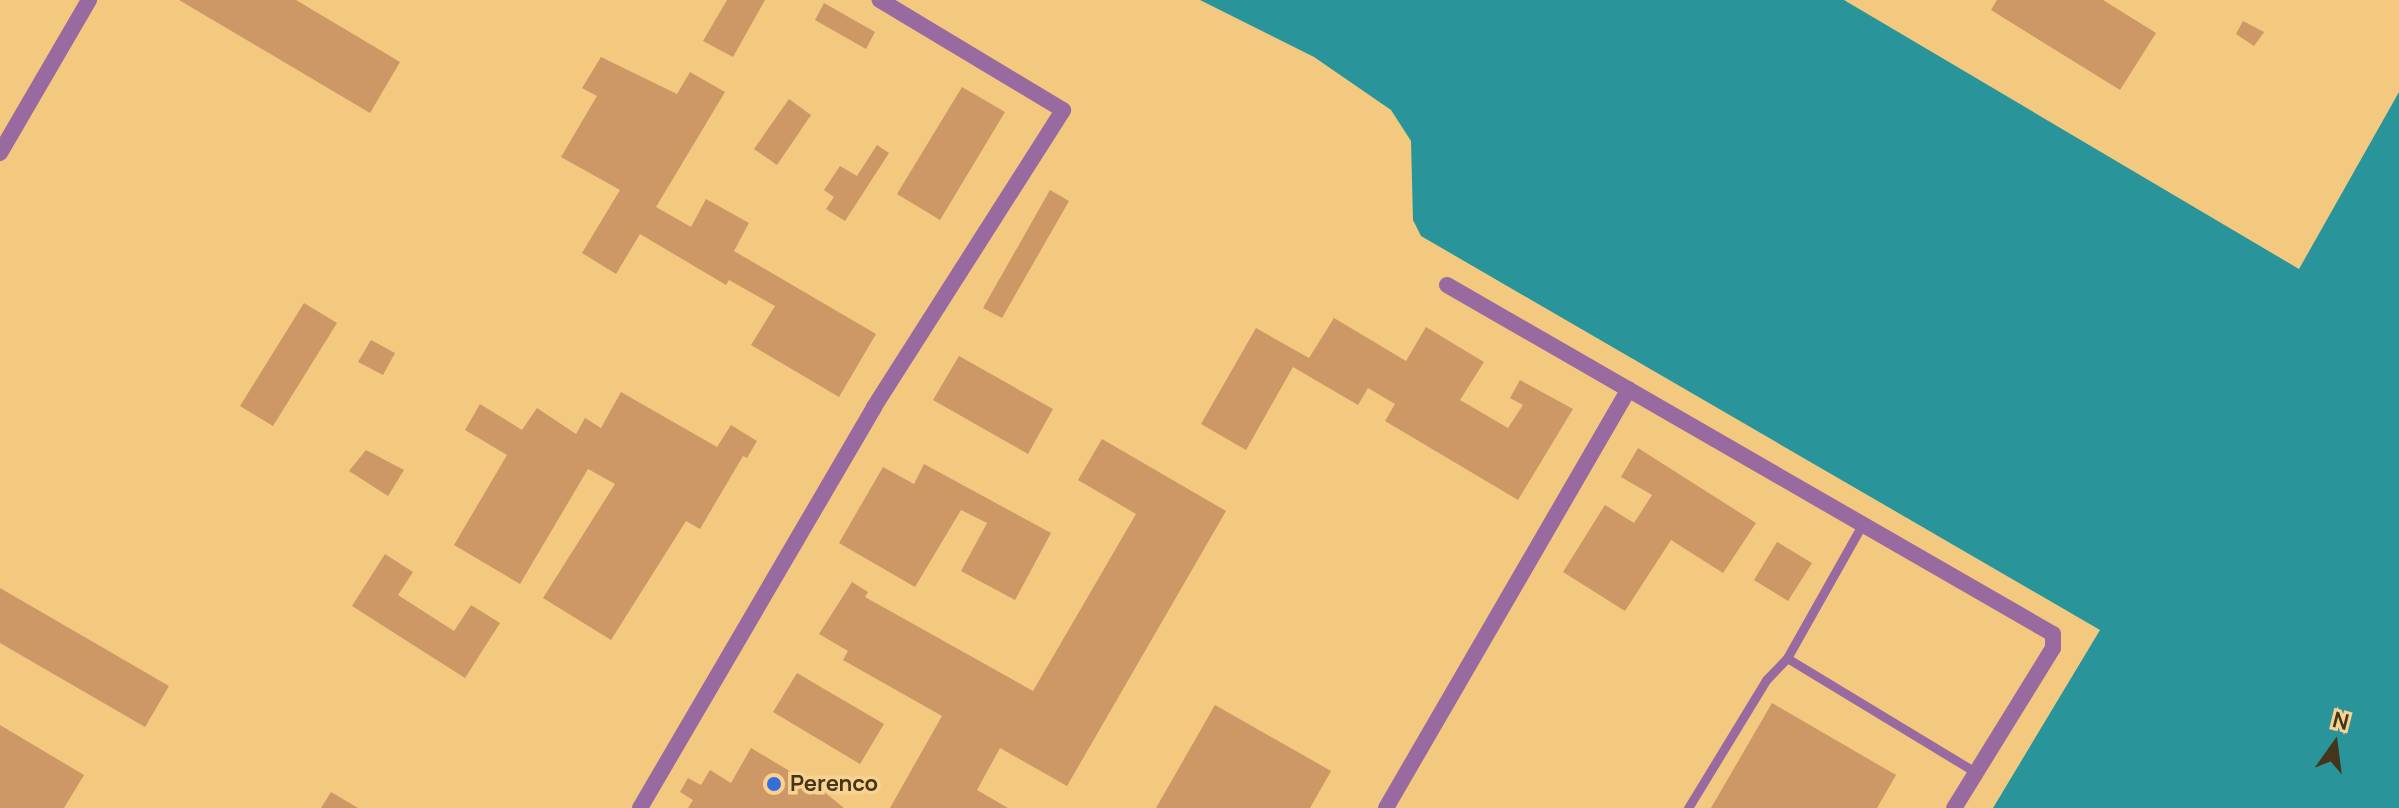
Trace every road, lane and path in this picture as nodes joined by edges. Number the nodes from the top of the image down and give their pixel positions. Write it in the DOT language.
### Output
graph roads {
  1 [pos="89,0"];
  2 [pos="880,0"];
  3 [pos="0,153"];
  4 [pos="1447,285"];
  5 [pos="1629,389"];
  6 [pos="1863,523"];
  7 [pos="1787,658"];
  8 [pos="1975,772"];
  9 [pos="640,808"];
  10 [pos="1386,808"];
  11 [pos="1688,808"];
  12 [pos="1954,808"];
  1 -- 3 [label="street"];
  2 -- 9 [label="street"];
  4 -- 5 [label="street"];
  5 -- 6 [label="street"];
  5 -- 10 [label="street"];
  6 -- 7 [label="lane"];
  6 -- 8 [label="street"];
  7 -- 8 [label="lane"];
  7 -- 11 [label="lane"];
  8 -- 12 [label="street"];
}
